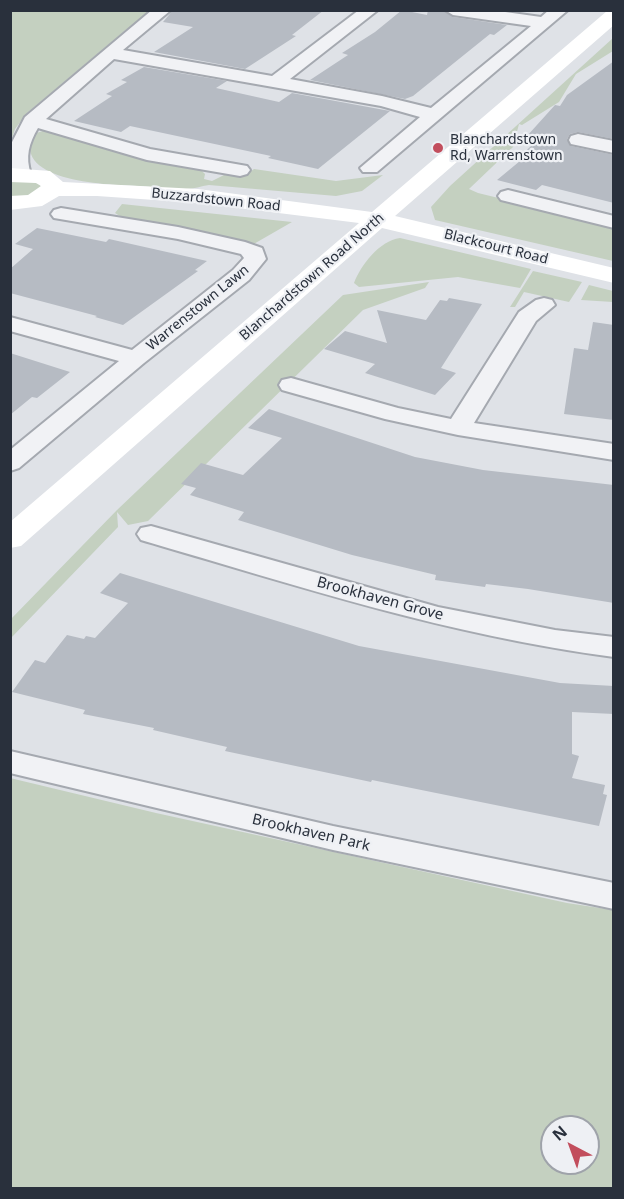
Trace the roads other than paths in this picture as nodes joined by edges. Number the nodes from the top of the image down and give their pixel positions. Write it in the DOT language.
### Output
graph roads {
  1 [pos="163,10"];
  2 [pos="370,10"];
  3 [pos="453,10"];
  4 [pos="560,10"];
  5 [pos="614,15"];
  6 [pos="545,23"];
  7 [pos="111,53"];
  8 [pos="274,83"];
  9 [pos="435,115"];
  10 [pos="32,121"];
  11 [pos="578,140"];
  12 [pos="614,147"];
  13 [pos="370,168"];
  14 [pos="240,170"];
  15 [pos="16,174"];
  16 [pos="53,189"];
  17 [pos="508,196"];
  18 [pos="12,206"];
  19 [pos="61,214"];
  20 [pos="379,219"];
  21 [pos="614,222"];
  22 [pos="614,276"];
  23 [pos="544,305"];
  24 [pos="10,324"];
  25 [pos="136,358"];
  26 [pos="291,385"];
  27 [pos="458,428"];
  28 [pos="614,452"];
  29 [pos="10,463"];
  30 [pos="151,534"];
  31 [pos="10,539"];
  32 [pos="614,647"];
  33 [pos="10,762"];
  34 [pos="614,896"];
  1 -- 7 [label="street"];
  2 -- 8 [label="street"];
  3 -- 6 [label="street"];
  4 -- 6 [label="street"];
  5 -- 20 [label="main road, Blanchardstown Road North"];
  6 -- 9 [label="street"];
  7 -- 8 [label="street"];
  7 -- 10 [label="street"];
  8 -- 9 [label="street"];
  9 -- 13 [label="street"];
  10 -- 14 [label="street"];
  10 -- 15 [label="street"];
  11 -- 12 [label="street"];
  15 -- 16 [label="main road"];
  16 -- 18 [label="main road"];
  16 -- 20 [label="main road, Buzzardstown Road"];
  17 -- 21 [label="street"];
  19 -- 25 [label="street, Warrenstown Lawn"];
  20 -- 22 [label="main road, Blackcourt Road"];
  20 -- 31 [label="main road, Blanchardstown Road North"];
  23 -- 27 [label="street"];
  24 -- 25 [label="street"];
  25 -- 29 [label="street, Warrenstown Lawn"];
  26 -- 27 [label="street"];
  27 -- 28 [label="street"];
  30 -- 32 [label="street, Brookhaven Grove"];
  33 -- 34 [label="street, Brookhaven Park"];
}
